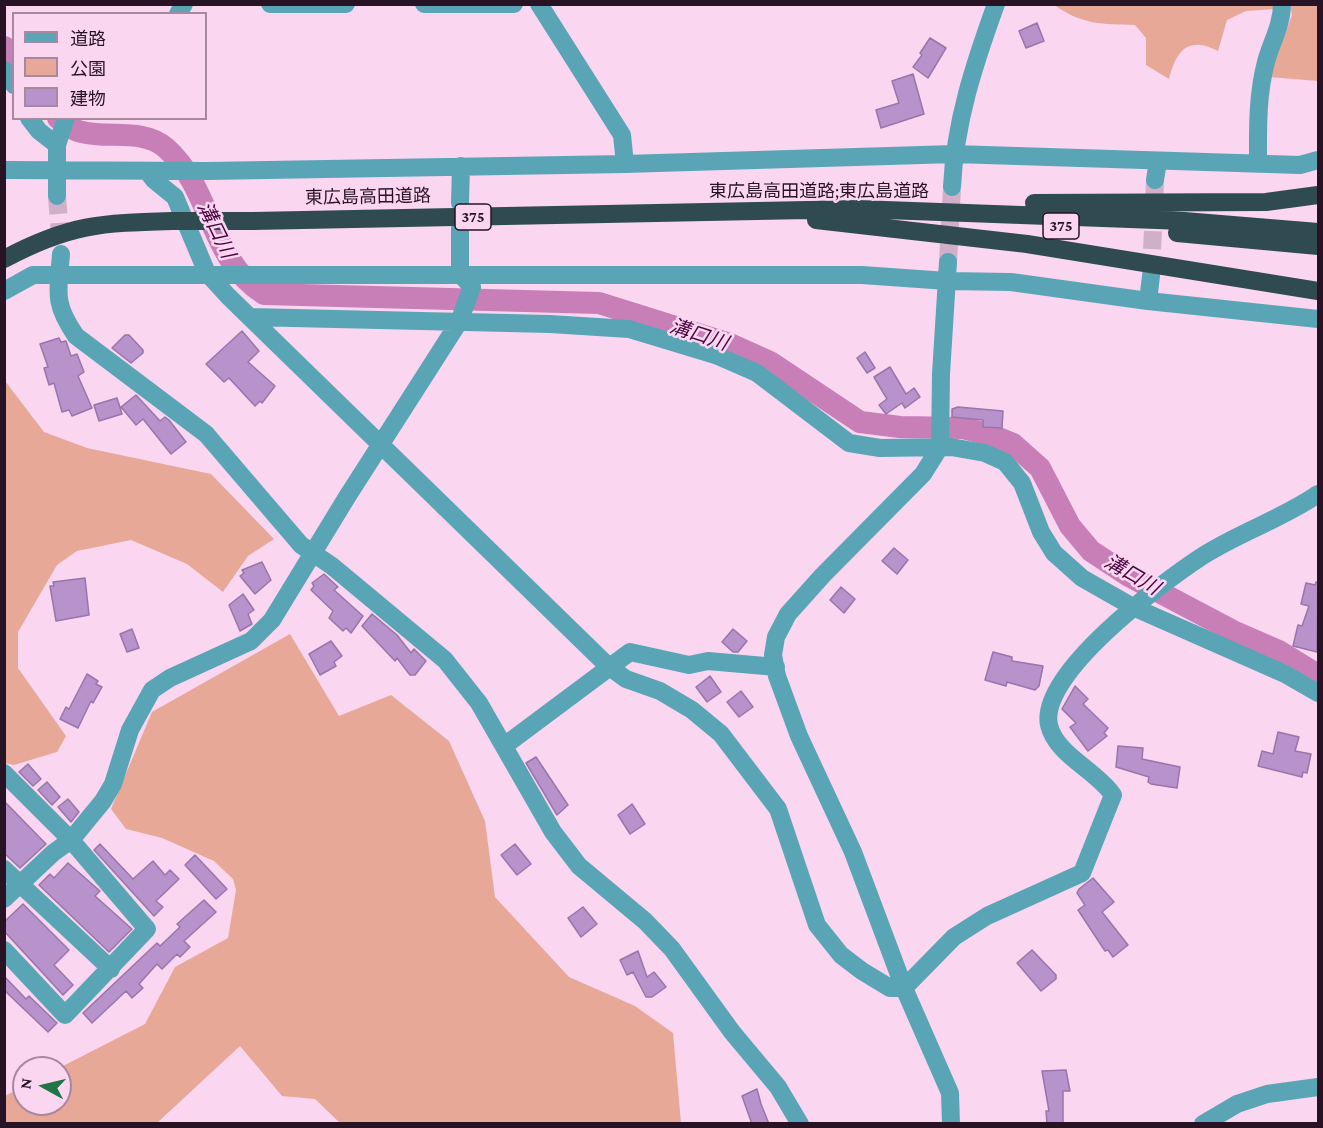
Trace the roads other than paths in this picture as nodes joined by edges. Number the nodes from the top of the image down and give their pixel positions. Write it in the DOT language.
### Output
graph roads {
  1 [pos="270,4"];
  2 [pos="346,4"];
  3 [pos="514,4"];
  4 [pos="539,4"];
  5 [pos="996,4"];
  6 [pos="1282,4"];
  7 [pos="430,5"];
  8 [pos="31,120"];
  9 [pos="61,133"];
  10 [pos="954,154"];
  11 [pos="1158,160"];
  12 [pos="1318,160"];
  13 [pos="626,164"];
  14 [pos="1258,164"];
  15 [pos="461,166"];
  16 [pos="4,170"];
  17 [pos="56,171"];
  18 [pos="147,171"];
  19 [pos="1155,180"];
  20 [pos="952,187"];
  21 [pos="1318,195"];
  22 [pos="57,196"];
  23 [pos="460,203"];
  24 [pos="858,209"];
  25 [pos="693,213"];
  26 [pos="802,218"];
  27 [pos="460,229"];
  28 [pos="1318,232"];
  29 [pos="1318,246"];
  30 [pos="61,254"];
  31 [pos="4,259"];
  32 [pos="948,262"];
  33 [pos="207,273"];
  34 [pos="460,274"];
  35 [pos="59,275"];
  36 [pos="1150,276"];
  37 [pos="947,281"];
  38 [pos="4,291"];
  39 [pos="1318,291"];
  40 [pos="1148,301"];
  41 [pos="250,317"];
  42 [pos="1318,319"];
  43 [pos="459,322"];
  44 [pos="380,444"];
  45 [pos="940,447"];
  46 [pos="1318,495"];
  47 [pos="313,553"];
  48 [pos="1133,607"];
  49 [pos="608,666"];
  50 [pos="776,667"];
  51 [pos="1318,693"];
  52 [pos="504,746"];
  53 [pos="4,773"];
  54 [pos="71,840"];
  55 [pos="4,869"];
  56 [pos="21,886"];
  57 [pos="4,900"];
  58 [pos="4,950"];
  59 [pos="111,969"];
  60 [pos="904,988"];
  61 [pos="1318,1087"];
  62 [pos="800,1124"];
  63 [pos="951,1124"];
  64 [pos="1203,1124"];
  1 -- 2 [label="street"];
  3 -- 7 [label="street"];
  4 -- 13 [label="street"];
  5 -- 10 [label="street"];
  6 -- 14 [label="street"];
  8 -- 9 [label="street"];
  9 -- 17 [label="street"];
  10 -- 11 [label="street"];
  10 -- 13 [label="street"];
  10 -- 20 [label="street"];
  11 -- 14 [label="street"];
  11 -- 19 [label="street"];
  12 -- 14 [label="street"];
  13 -- 15 [label="street"];
  15 -- 18 [label="street"];
  15 -- 23 [label="street"];
  16 -- 17 [label="street"];
  17 -- 18 [label="street"];
  17 -- 22 [label="street"];
  18 -- 33 [label="street"];
  21 -- 24 [label="highway"];
  24 -- 25 [label="highway, 東広島高田道路;東広島道路 / 375"];
  24 -- 28 [label="highway, 東広島高田道路;東広島道路 / 375"];
  25 -- 26 [label="highway, 東広島高田道路;東広島道路 / 375"];
  25 -- 31 [label="highway, 東広島高田道路 / 375, bridge"];
  26 -- 29 [label="highway, 東広島高田道路;東広島道路 / 375"];
  26 -- 39 [label="highway"];
  27 -- 34 [label="street"];
  30 -- 35 [label="street"];
  32 -- 37 [label="street"];
  33 -- 34 [label="street"];
  33 -- 35 [label="street"];
  33 -- 41 [label="street"];
  34 -- 37 [label="street"];
  34 -- 43 [label="street"];
  35 -- 38 [label="street"];
  35 -- 47 [label="street"];
  36 -- 40 [label="street"];
  37 -- 40 [label="street"];
  37 -- 45 [label="street"];
  40 -- 42 [label="street"];
  41 -- 43 [label="street"];
  41 -- 44 [label="street"];
  43 -- 44 [label="street"];
  43 -- 45 [label="street"];
  44 -- 47 [label="street"];
  44 -- 49 [label="street"];
  45 -- 48 [label="street"];
  45 -- 50 [label="street"];
  46 -- 48 [label="street"];
  47 -- 52 [label="street"];
  47 -- 54 [label="street"];
  48 -- 51 [label="street"];
  48 -- 60 [label="street"];
  49 -- 50 [label="street"];
  49 -- 52 [label="street"];
  49 -- 60 [label="street"];
  50 -- 60 [label="street"];
  52 -- 62 [label="street"];
  53 -- 54 [label="street"];
  54 -- 56 [label="street"];
  54 -- 59 [label="street"];
  55 -- 56 [label="street"];
  56 -- 57 [label="street"];
  56 -- 59 [label="street"];
  58 -- 59 [label="street"];
  60 -- 63 [label="street"];
  61 -- 64 [label="street"];
}
